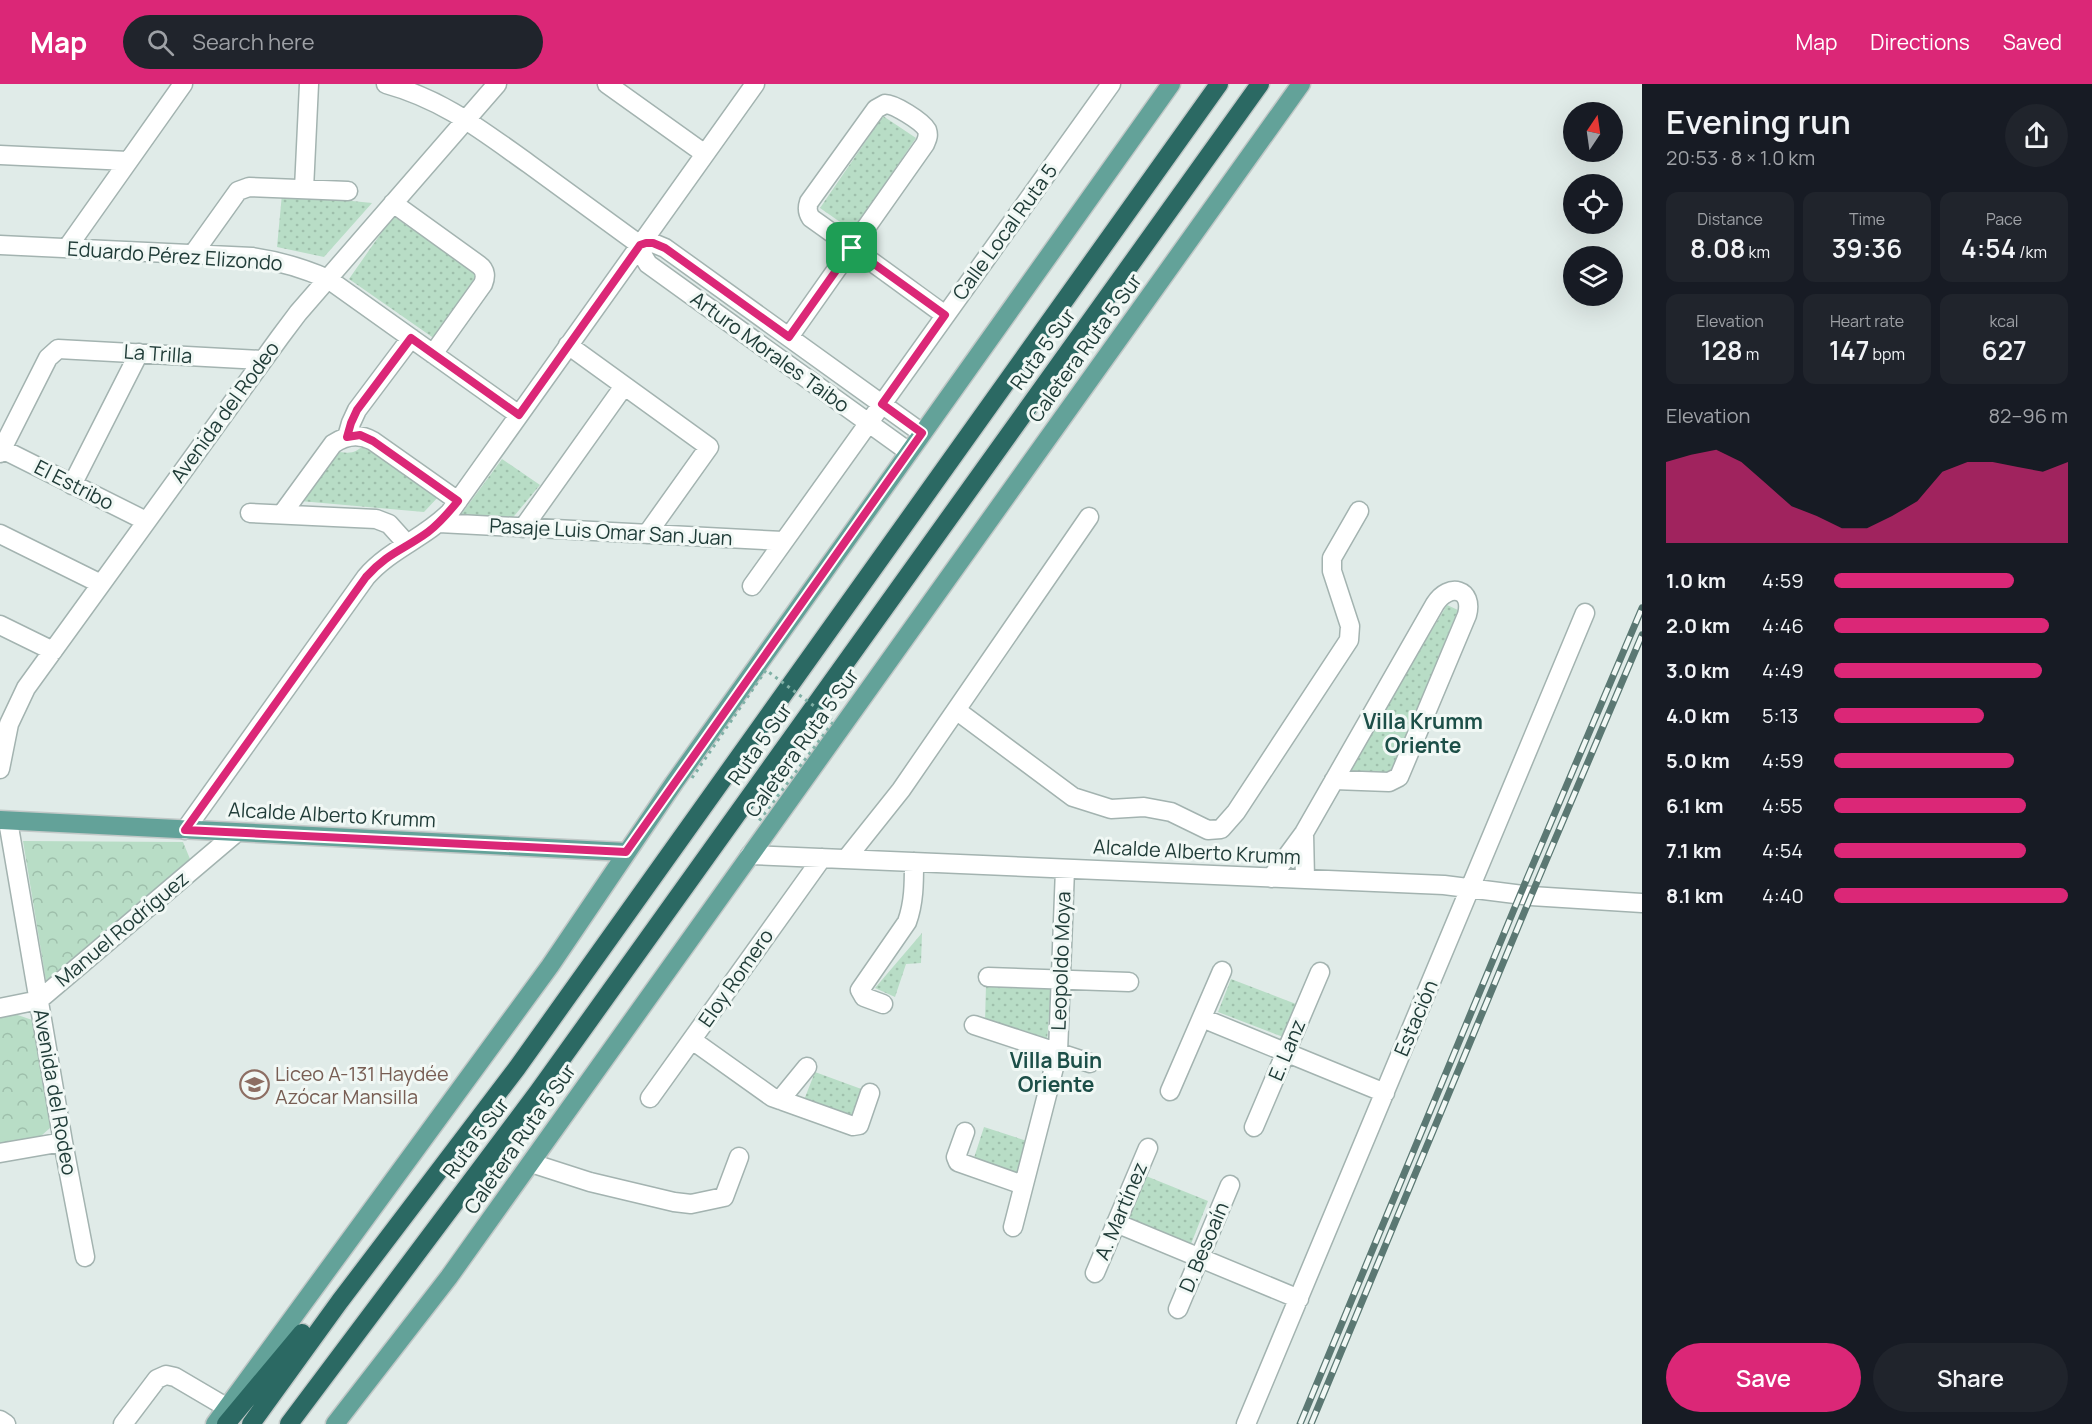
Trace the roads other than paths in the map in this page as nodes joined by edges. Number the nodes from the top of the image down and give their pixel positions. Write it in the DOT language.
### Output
graph roads {
  1 [pos="183,84"];
  2 [pos="309,84"];
  3 [pos="386,84"];
  4 [pos="497,84"];
  5 [pos="755,84"];
  6 [pos="1111,84"];
  7 [pos="1171,84"];
  8 [pos="1219,84"];
  9 [pos="1260,84"];
  10 [pos="1301,84"];
  11 [pos="615,86"];
  12 [pos="466,120"];
  13 [pos="705,154"];
  14 [pos="0,155"];
  15 [pos="128,161"];
  16 [pos="304,189"];
  17 [pos="348,191"];
  18 [pos="393,204"];
  19 [pos="0,245"];
  20 [pos="640,245"];
  21 [pos="67,248"];
  22 [pos="852,248"];
  23 [pos="193,254"];
  24 [pos="328,279"];
  25 [pos="945,315"];
  26 [pos="789,337"];
  27 [pos="411,338"];
  28 [pos="568,345"];
  29 [pos="139,353"];
  30 [pos="433,354"];
  31 [pos="262,360"];
  32 [pos="624,386"];
  33 [pos="882,404"];
  34 [pos="519,415"];
  35 [pos="868,423"];
  36 [pos="922,433"];
  37 [pos="347,437"];
  38 [pos="1,451"];
  39 [pos="909,452"];
  40 [pos="72,484"];
  41 [pos="458,501"];
  42 [pos="1359,510"];
  43 [pos="250,513"];
  44 [pos="282,514"];
  45 [pos="1089,517"];
  46 [pos="146,521"];
  47 [pos="439,523"];
  48 [pos="523,528"];
  49 [pos="0,534"];
  50 [pos="647,534"];
  51 [pos="783,541"];
  52 [pos="407,544"];
  53 [pos="101,584"];
  54 [pos="752,585"];
  55 [pos="1585,613"];
  56 [pos="0,625"];
  57 [pos="53,651"];
  58 [pos="956,710"];
  59 [pos="6,712"];
  60 [pos="0,769"];
  61 [pos="1334,780"];
  62 [pos="4,820"];
  63 [pos="185,830"];
  64 [pos="236,833"];
  65 [pos="1304,833"];
  66 [pos="626,852"];
  67 [pos="750,855"];
  68 [pos="822,858"];
  69 [pos="846,859"];
  70 [pos="914,862"];
  71 [pos="1065,869"];
  72 [pos="1271,878"];
  73 [pos="1305,879"];
  74 [pos="1470,889"];
  75 [pos="1642,903"];
  76 [pos="1222,971"];
  77 [pos="1320,972"];
  78 [pos="988,977"];
  79 [pos="1060,979"];
  80 [pos="1129,982"];
  81 [pos="39,1000"];
  82 [pos="883,1004"];
  83 [pos="0,1008"];
  84 [pos="1202,1018"];
  85 [pos="974,1025"];
  86 [pos="692,1040"];
  87 [pos="1058,1052"];
  88 [pos="1286,1052"];
  89 [pos="1090,1063"];
  90 [pos="807,1067"];
  91 [pos="1170,1091"];
  92 [pos="870,1093"];
  93 [pos="1385,1093"];
  94 [pos="650,1098"];
  95 [pos="780,1100"];
  96 [pos="1254,1127"];
  97 [pos="964,1132"];
  98 [pos="63,1142"];
  99 [pos="1148,1148"];
  100 [pos="0,1153"];
  101 [pos="739,1157"];
  102 [pos="531,1162"];
  103 [pos="1023,1185"];
  104 [pos="1230,1185"];
  105 [pos="410,1209"];
  106 [pos="1116,1223"];
  107 [pos="1012,1227"];
  108 [pos="85,1257"];
  109 [pos="1199,1258"];
  110 [pos="1095,1273"];
  111 [pos="1299,1299"];
  112 [pos="1178,1309"];
  113 [pos="354,1338"];
  114 [pos="226,1416"];
  115 [pos="0,1420"];
  116 [pos="6,1424"];
  117 [pos="123,1424"];
  118 [pos="215,1424"];
  119 [pos="251,1424"];
  120 [pos="289,1424"];
  121 [pos="303,1424"];
  122 [pos="335,1424"];
  123 [pos="1246,1424"];
  1 -- 15 [label="street"];
  2 -- 16 [label="street"];
  3 -- 12 [label="street, Arturo Morales Taibo"];
  4 -- 12 [label="street, Avenida del Rodeo"];
  5 -- 13 [label="street"];
  6 -- 25 [label="street, Calle Local Ruta 5"];
  7 -- 36 [label="main road"];
  8 -- 105 [label="highway, Ruta 5 Sur"];
  9 -- 113 [label="highway, Ruta 5 Sur"];
  10 -- 67 [label="main road, Caletera Ruta 5 Sur"];
  11 -- 13 [label="street"];
  12 -- 18 [label="street, Avenida del Rodeo"];
  12 -- 20 [label="street, Arturo Morales Taibo"];
  13 -- 20 [label="street"];
  14 -- 15 [label="street"];
  15 -- 21 [label="street"];
  16 -- 17 [label="street"];
  16 -- 23 [label="street"];
  18 -- 24 [label="street, Avenida del Rodeo"];
  18 -- 30 [label="street"];
  19 -- 21 [label="street, Eduardo Pérez Elizondo"];
  20 -- 26 [label="street, Arturo Morales Taibo"];
  20 -- 28 [label="street"];
  20 -- 35 [label="street, Arturo Morales Taibo"];
  21 -- 23 [label="street, Eduardo Pérez Elizondo"];
  22 -- 22 [label="street"];
  22 -- 25 [label="street"];
  22 -- 26 [label="street"];
  23 -- 24 [label="street, Eduardo Pérez Elizondo"];
  24 -- 27 [label="street, Eduardo Pérez Elizondo"];
  24 -- 31 [label="street, Avenida del Rodeo"];
  25 -- 33 [label="street, Calle Local Ruta 5"];
  26 -- 33 [label="street, Arturo Morales Taibo"];
  27 -- 30 [label="street, Eduardo Pérez Elizondo"];
  27 -- 37 [label="street"];
  28 -- 32 [label="street"];
  28 -- 34 [label="street"];
  29 -- 31 [label="street, La Trilla"];
  29 -- 38 [label="street, La Trilla"];
  29 -- 40 [label="street"];
  30 -- 34 [label="street, Eduardo Pérez Elizondo"];
  31 -- 46 [label="street, Avenida del Rodeo"];
  32 -- 48 [label="street"];
  32 -- 50 [label="street"];
  33 -- 35 [label="street, Calle Local Ruta 5"];
  33 -- 36 [label="street, Arturo Morales Taibo"];
  34 -- 41 [label="street"];
  35 -- 39 [label="street, Arturo Morales Taibo"];
  35 -- 51 [label="street, Calle Local Ruta 5"];
  36 -- 39 [label="main road"];
  37 -- 41 [label="street"];
  37 -- 44 [label="street"];
  38 -- 40 [label="street, El Estribo"];
  39 -- 66 [label="main road"];
  40 -- 46 [label="street, El Estribo"];
  41 -- 47 [label="street"];
  42 -- 58 [label="street"];
  43 -- 44 [label="street"];
  44 -- 52 [label="street"];
  45 -- 58 [label="street"];
  46 -- 53 [label="street, Avenida del Rodeo"];
  47 -- 48 [label="street, Pasaje Luis Omar San Juan"];
  47 -- 52 [label="street"];
  48 -- 50 [label="street, Pasaje Luis Omar San Juan"];
  49 -- 53 [label="street"];
  50 -- 51 [label="street, Pasaje Luis Omar San Juan"];
  51 -- 54 [label="street, Calle Local Ruta 5"];
  52 -- 63 [label="street"];
  53 -- 57 [label="street, Avenida del Rodeo"];
  55 -- 74 [label="street, Estación"];
  56 -- 57 [label="street"];
  57 -- 59 [label="street, Avenida del Rodeo"];
  58 -- 69 [label="street"];
  59 -- 60 [label="street, Avenida del Rodeo"];
  61 -- 61 [label="street"];
  61 -- 65 [label="street"];
  62 -- 63 [label="main road, Alcalde Alberto Krumm"];
  62 -- 81 [label="street, Avenida del Rodeo"];
  63 -- 64 [label="main road, Alcalde Alberto Krumm"];
  64 -- 66 [label="main road, Alcalde Alberto Krumm"];
  64 -- 81 [label="street, Manuel Rodríguez"];
  65 -- 72 [label="street"];
  65 -- 73 [label="street"];
  66 -- 114 [label="main road"];
  67 -- 68 [label="street, Alcalde Alberto Krumm"];
  67 -- 102 [label="main road, Caletera Ruta 5 Sur"];
  68 -- 69 [label="street, Alcalde Alberto Krumm"];
  68 -- 86 [label="street, Eloy Romero"];
  69 -- 70 [label="street, Alcalde Alberto Krumm"];
  70 -- 71 [label="street, Alcalde Alberto Krumm"];
  70 -- 82 [label="street"];
  71 -- 72 [label="street, Alcalde Alberto Krumm"];
  71 -- 79 [label="street, Leopoldo Moya"];
  72 -- 73 [label="street, Alcalde Alberto Krumm"];
  73 -- 74 [label="street, Alcalde Alberto Krumm"];
  74 -- 75 [label="street, Alcalde Alberto Krumm"];
  74 -- 93 [label="street, Estación"];
  76 -- 84 [label="street"];
  77 -- 88 [label="street, E. Lanz"];
  78 -- 79 [label="street"];
  79 -- 80 [label="street"];
  79 -- 87 [label="street, Leopoldo Moya"];
  81 -- 83 [label="street, Manuel Rodríguez"];
  81 -- 98 [label="street, Avenida del Rodeo"];
  84 -- 88 [label="street"];
  84 -- 91 [label="street"];
  85 -- 87 [label="street"];
  86 -- 94 [label="street, Eloy Romero"];
  86 -- 95 [label="street"];
  87 -- 89 [label="street"];
  87 -- 103 [label="street, Leopoldo Moya"];
  88 -- 93 [label="street"];
  88 -- 96 [label="street, E. Lanz"];
  90 -- 95 [label="street"];
  92 -- 95 [label="street"];
  93 -- 111 [label="street, Estación"];
  97 -- 103 [label="street"];
  98 -- 100 [label="street"];
  98 -- 108 [label="street, Avenida del Rodeo"];
  99 -- 106 [label="street, A. Martínez"];
  101 -- 102 [label="street"];
  102 -- 122 [label="main road, Caletera Ruta 5 Sur"];
  103 -- 107 [label="street, Leopoldo Moya"];
  104 -- 109 [label="street, D. Besoaín"];
  105 -- 114 [label="highway"];
  105 -- 119 [label="highway, Ruta 5 Sur"];
  106 -- 109 [label="street"];
  106 -- 110 [label="street, A. Martínez"];
  109 -- 111 [label="street"];
  109 -- 112 [label="street, D. Besoaín"];
  111 -- 123 [label="street, Estación"];
  113 -- 120 [label="highway, Ruta 5 Sur"];
  113 -- 121 [label="highway"];
  114 -- 117 [label="street"];
  114 -- 118 [label="main road"];
  115 -- 116 [label="street"];
}
